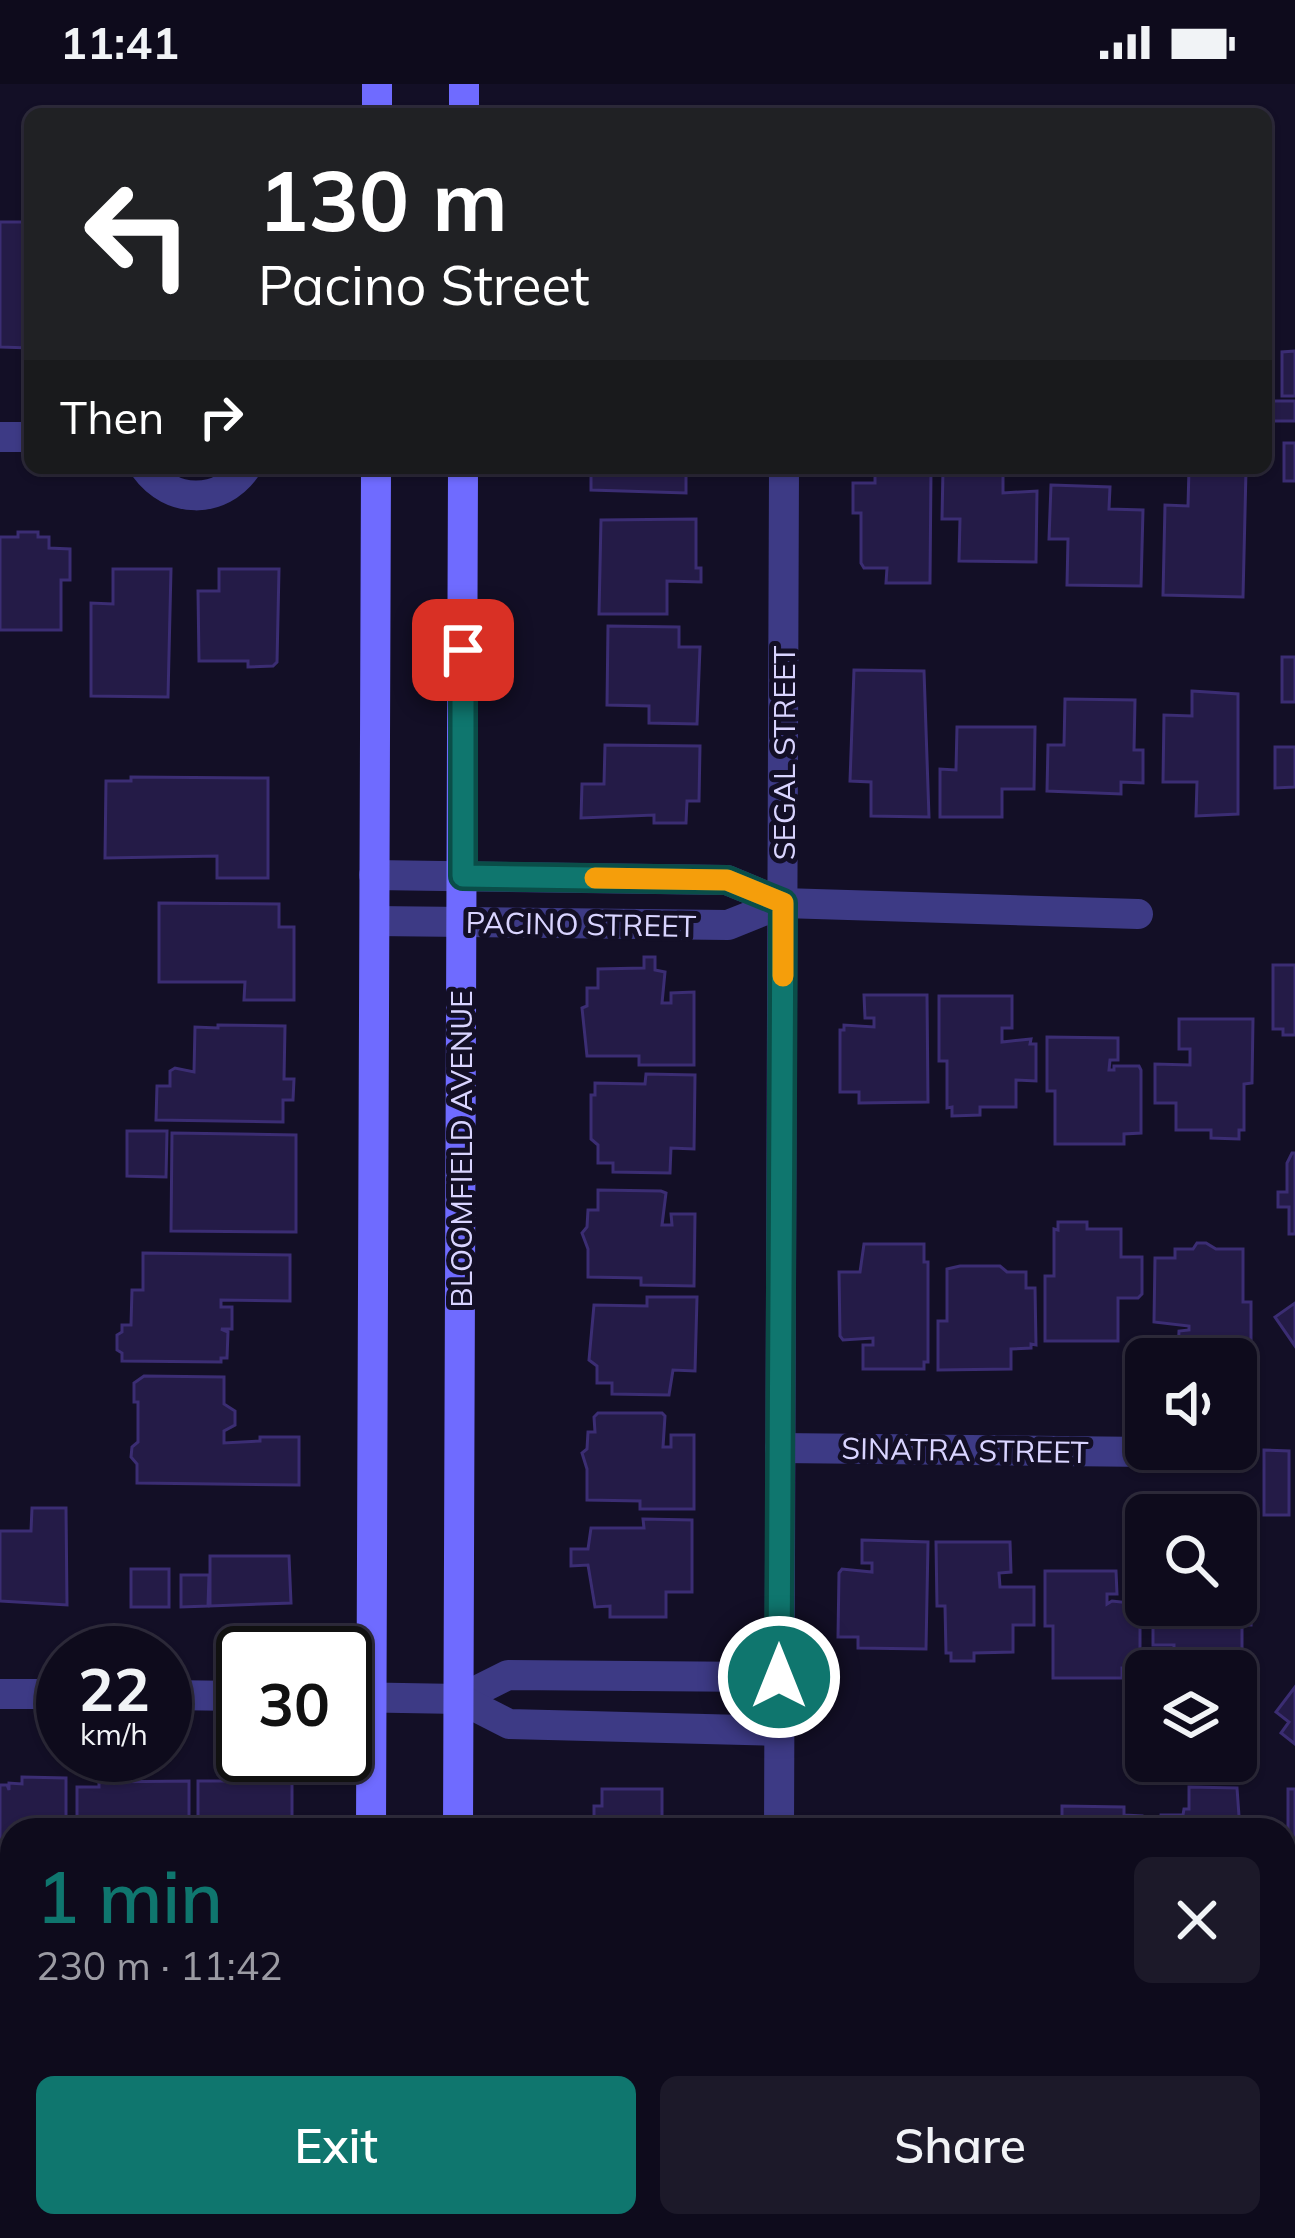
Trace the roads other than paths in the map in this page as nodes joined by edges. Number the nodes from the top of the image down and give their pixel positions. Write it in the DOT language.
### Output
graph roads {
  1 [pos="150,474"];
  2 [pos="241,474"];
  3 [pos="376,474"];
  4 [pos="463,474"];
  5 [pos="784,474"];
  6 [pos="374,875"];
  7 [pos="463,876"];
  8 [pos="783,903"];
  9 [pos="1138,914"];
  10 [pos="375,921"];
  11 [pos="462,922"];
  12 [pos="780,1448"];
  13 [pos="1125,1452"];
  14 [pos="360,1626"];
  15 [pos="779,1677"];
  16 [pos="0,1694"];
  17 [pos="36,1694"];
  18 [pos="372,1698"];
  19 [pos="460,1699"];
  20 [pos="779,1731"];
  21 [pos="366,1782"];
  22 [pos="369,1818"];
  23 [pos="458,1818"];
  24 [pos="779,1818"];
  1 -- 2 [label="street"];
  3 -- 6 [label="street"];
  4 -- 7 [label="street, BLOOMFIELD AVENUE"];
  5 -- 8 [label="street, SEGAL STREET"];
  6 -- 7 [label="street, PACINO STREET"];
  6 -- 10 [label="street"];
  7 -- 8 [label="street, PACINO STREET"];
  7 -- 11 [label="street, BLOOMFIELD AVENUE"];
  8 -- 9 [label="street, PACINO STREET"];
  8 -- 11 [label="street, PACINO STREET"];
  8 -- 12 [label="street, SEGAL STREET"];
  10 -- 11 [label="street, PACINO STREET"];
  10 -- 14 [label="street"];
  11 -- 19 [label="street, BLOOMFIELD AVENUE"];
  12 -- 13 [label="street, SINATRA STREET"];
  12 -- 15 [label="street, SEGAL STREET"];
  15 -- 19 [label="street"];
  15 -- 20 [label="street, SEGAL STREET"];
  16 -- 17 [label="street"];
  18 -- 19 [label="street"];
  19 -- 20 [label="street"];
  19 -- 23 [label="street, BLOOMFIELD AVENUE"];
  20 -- 24 [label="street, SEGAL STREET"];
  21 -- 22 [label="street"];
}
